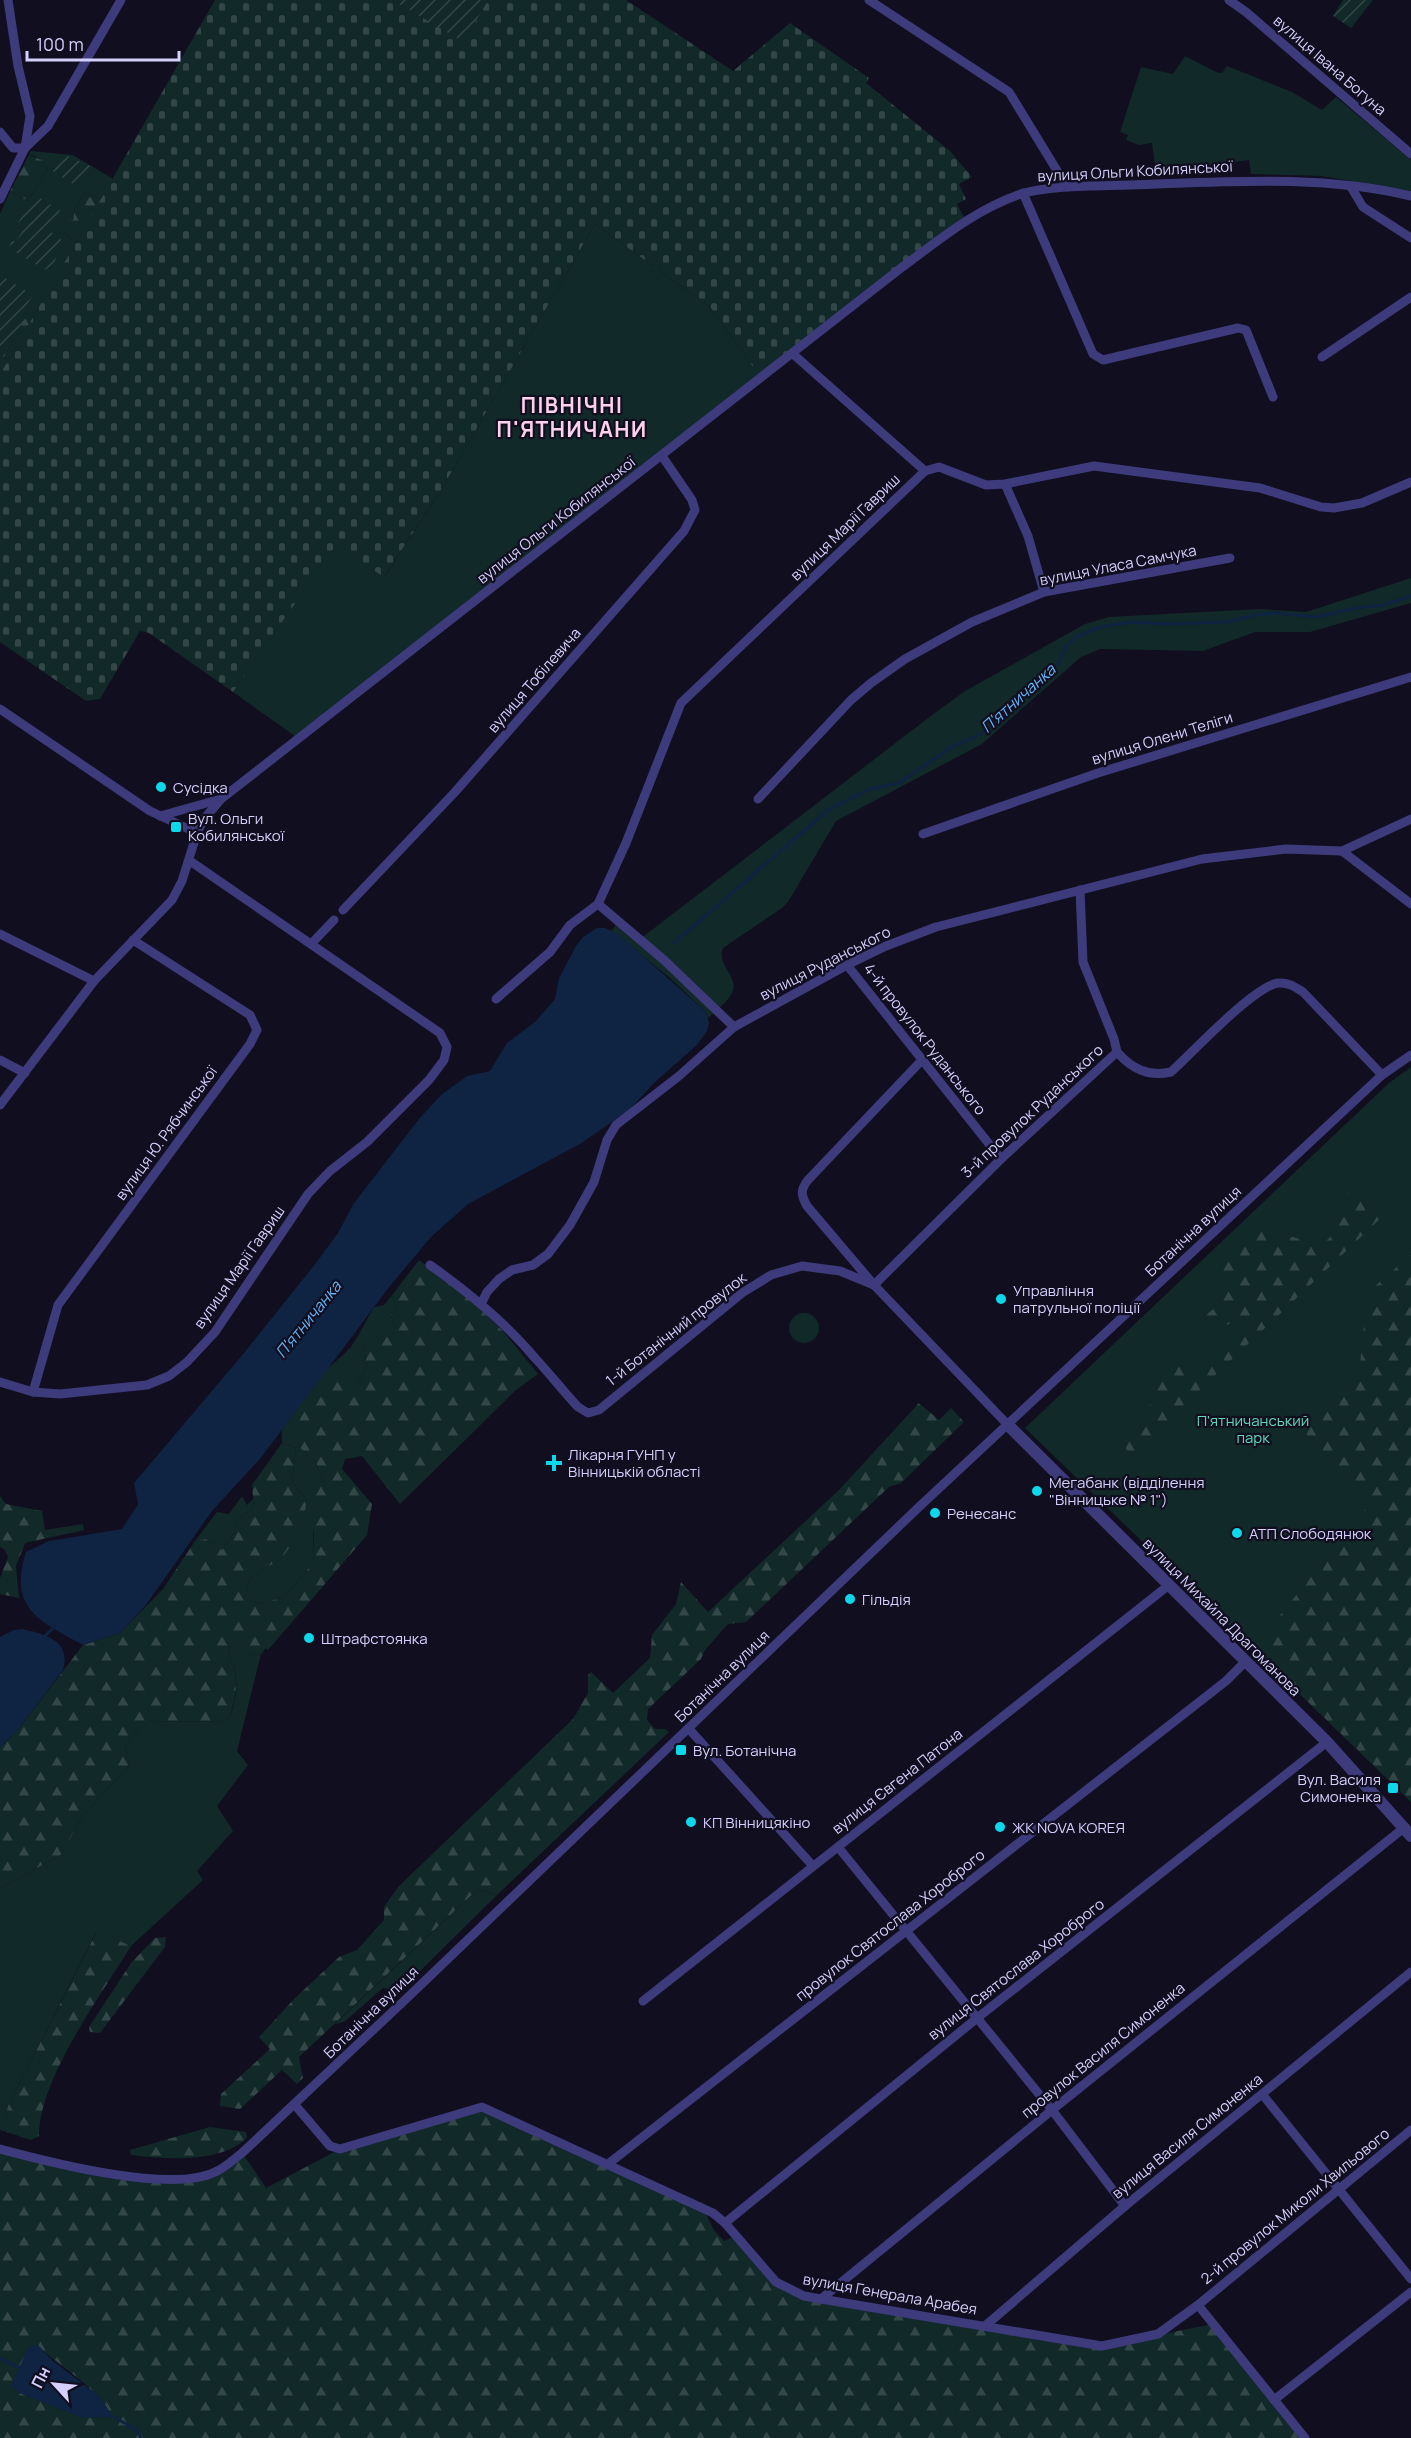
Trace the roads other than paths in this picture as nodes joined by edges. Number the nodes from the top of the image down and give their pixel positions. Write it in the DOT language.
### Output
graph roads {
  1 [pos="8,0"];
  2 [pos="121,0"];
  3 [pos="868,0"];
  4 [pos="1229,0"];
  5 [pos="0,12"];
  6 [pos="10,16"];
  7 [pos="0,132"];
  8 [pos="25,148"];
  9 [pos="1411,154"];
  10 [pos="1067,187"];
  11 [pos="1352,187"];
  12 [pos="1023,193"];
  13 [pos="1411,196"];
  14 [pos="0,199"];
  15 [pos="1411,238"];
  16 [pos="1411,297"];
  17 [pos="793,354"];
  18 [pos="1322,357"];
  19 [pos="1273,397"];
  20 [pos="662,456"];
  21 [pos="925,471"];
  22 [pos="1411,482"];
  23 [pos="1005,484"];
  24 [pos="1230,558"];
  25 [pos="1044,592"];
  26 [pos="1411,677"];
  27 [pos="0,708"];
  28 [pos="221,799"];
  29 [pos="758,799"];
  30 [pos="160,816"];
  31 [pos="1411,819"];
  32 [pos="197,833"];
  33 [pos="923,834"];
  34 [pos="1342,850"];
  35 [pos="190,861"];
  36 [pos="1080,890"];
  37 [pos="598,904"];
  38 [pos="1411,904"];
  39 [pos="344,910"];
  40 [pos="334,920"];
  41 [pos="0,934"];
  42 [pos="134,940"];
  43 [pos="311,944"];
  44 [pos="847,965"];
  45 [pos="94,981"];
  46 [pos="496,999"];
  47 [pos="734,1027"];
  48 [pos="1117,1052"];
  49 [pos="1411,1055"];
  50 [pos="0,1060"];
  51 [pos="922,1060"];
  52 [pos="25,1073"];
  53 [pos="1382,1075"];
  54 [pos="0,1105"];
  55 [pos="1001,1159"];
  56 [pos="430,1265"];
  57 [pos="874,1285"];
  58 [pos="481,1304"];
  59 [pos="0,1382"];
  60 [pos="33,1392"];
  61 [pos="1007,1424"];
  62 [pos="1169,1585"];
  63 [pos="1245,1662"];
  64 [pos="688,1729"];
  65 [pos="1327,1742"];
  66 [pos="1408,1832"];
  67 [pos="838,1847"];
  68 [pos="813,1866"];
  69 [pos="906,1932"];
  70 [pos="1411,1972"];
  71 [pos="643,2001"];
  72 [pos="976,2019"];
  73 [pos="1262,2094"];
  74 [pos="296,2105"];
  75 [pos="1052,2110"];
  76 [pos="1411,2130"];
  77 [pos="0,2149"];
  78 [pos="608,2164"];
  79 [pos="1338,2189"];
  80 [pos="1125,2206"];
  81 [pos="725,2223"];
  82 [pos="1411,2279"];
  83 [pos="1411,2292"];
  84 [pos="821,2299"];
  85 [pos="1198,2305"];
  86 [pos="985,2326"];
  87 [pos="1274,2400"];
  88 [pos="1305,2438"];
  1 -- 6 [label="street"];
  2 -- 8 [label="street"];
  3 -- 10 [label="street"];
  4 -- 9 [label="street, вулиця Івана Богуна"];
  5 -- 6 [label="street"];
  6 -- 8 [label="street"];
  7 -- 8 [label="street"];
  8 -- 14 [label="street"];
  10 -- 11 [label="street, вулиця Ольги Кобилянської"];
  10 -- 12 [label="street, вулиця Ольги Кобилянської"];
  11 -- 13 [label="street, вулиця Ольги Кобилянської"];
  11 -- 15 [label="street"];
  12 -- 17 [label="street, вулиця Ольги Кобилянської"];
  12 -- 19 [label="street"];
  16 -- 18 [label="street"];
  17 -- 20 [label="street, вулиця Ольги Кобилянської"];
  17 -- 21 [label="street"];
  20 -- 28 [label="street, вулиця Ольги Кобилянської"];
  20 -- 39 [label="street, вулиця Тобілевича"];
  21 -- 23 [label="street"];
  21 -- 37 [label="street, вулиця Марії Гавриш"];
  22 -- 23 [label="street"];
  23 -- 25 [label="street"];
  24 -- 25 [label="street, вулиця Уласа Самчука"];
  25 -- 29 [label="street, вулиця Уласа Самчука"];
  26 -- 33 [label="street, вулиця Олени Теліги"];
  27 -- 30 [label="street"];
  28 -- 30 [label="street"];
  28 -- 32 [label="street, вулиця Ольги Кобилянської"];
  30 -- 32 [label="street"];
  31 -- 34 [label="street, вулиця Руданського"];
  32 -- 35 [label="street, вулиця Ольги Кобилянської"];
  34 -- 36 [label="street, вулиця Руданського"];
  34 -- 38 [label="street"];
  35 -- 42 [label="street, вулиця Ольги Кобилянської"];
  35 -- 43 [label="street"];
  36 -- 44 [label="street, вулиця Руданського"];
  36 -- 48 [label="street, 3-й провулок Руданського"];
  37 -- 46 [label="street, вулиця Марії Гавриш"];
  37 -- 47 [label="street"];
  40 -- 43 [label="street"];
  41 -- 45 [label="street"];
  42 -- 45 [label="street, вулиця Ольги Кобилянської"];
  42 -- 60 [label="street, вулиця Ю. Рябчинської"];
  43 -- 60 [label="street, вулиця Марії Гавриш"];
  44 -- 47 [label="street, вулиця Руданського"];
  44 -- 51 [label="street, 4-й провулок Руданського"];
  45 -- 52 [label="street, вулиця Ольги Кобилянської"];
  47 -- 58 [label="street, вулиця Руданського"];
  48 -- 53 [label="street"];
  48 -- 55 [label="street, 3-й провулок Руданського"];
  49 -- 53 [label="street, Ботанічна вулиця"];
  50 -- 52 [label="street"];
  51 -- 55 [label="street, 4-й провулок Руданського"];
  51 -- 57 [label="street, 1-й Ботанічний провулок"];
  52 -- 54 [label="street, вулиця Ольги Кобилянської"];
  53 -- 61 [label="street, Ботанічна вулиця"];
  55 -- 57 [label="street, 3-й провулок Руданського"];
  56 -- 58 [label="street"];
  57 -- 58 [label="street, 1-й Ботанічний провулок"];
  57 -- 61 [label="street, 1-й Ботанічний провулок"];
  59 -- 60 [label="street, вулиця Марії Гавриш"];
  61 -- 62 [label="street, вулиця Михайла Драгоманова"];
  61 -- 64 [label="street, Ботанічна вулиця"];
  62 -- 63 [label="street, вулиця Михайла Драгоманова"];
  62 -- 67 [label="street, вулиця Євгена Патона"];
  63 -- 65 [label="street, вулиця Михайла Драгоманова"];
  63 -- 69 [label="street, провулок Святослава Хороброго"];
  64 -- 68 [label="street"];
  64 -- 74 [label="street, Ботанічна вулиця"];
  65 -- 66 [label="street, вулиця Михайла Драгоманова"];
  65 -- 72 [label="street, вулиця Святослава Хороброго"];
  66 -- 75 [label="street, провулок Василя Симоненка"];
  67 -- 68 [label="street, вулиця Євгена Патона"];
  67 -- 69 [label="street"];
  68 -- 71 [label="street, вулиця Євгена Патона"];
  69 -- 72 [label="street"];
  69 -- 78 [label="street, провулок Святослава Хороброго"];
  70 -- 73 [label="street, вулиця Василя Симоненка"];
  72 -- 75 [label="street"];
  72 -- 81 [label="street, вулиця Святослава Хороброго"];
  73 -- 79 [label="street"];
  73 -- 80 [label="street, вулиця Василя Симоненка"];
  74 -- 77 [label="street, Ботанічна вулиця"];
  74 -- 78 [label="street, вулиця Генерала Арабея"];
  75 -- 80 [label="street"];
  75 -- 84 [label="street, провулок Василя Симоненка"];
  76 -- 79 [label="street, 2-й провулок Миколи Хвильового"];
  78 -- 81 [label="street, вулиця Генерала Арабея"];
  79 -- 82 [label="street"];
  79 -- 85 [label="street, 2-й провулок Миколи Хвильового"];
  80 -- 86 [label="street, вулиця Василя Симоненка"];
  81 -- 84 [label="street, вулиця Генерала Арабея"];
  83 -- 87 [label="street"];
  84 -- 86 [label="street, вулиця Генерала Арабея"];
  85 -- 86 [label="street, вулиця Генерала Арабея"];
  85 -- 87 [label="street"];
  87 -- 88 [label="street"];
}
